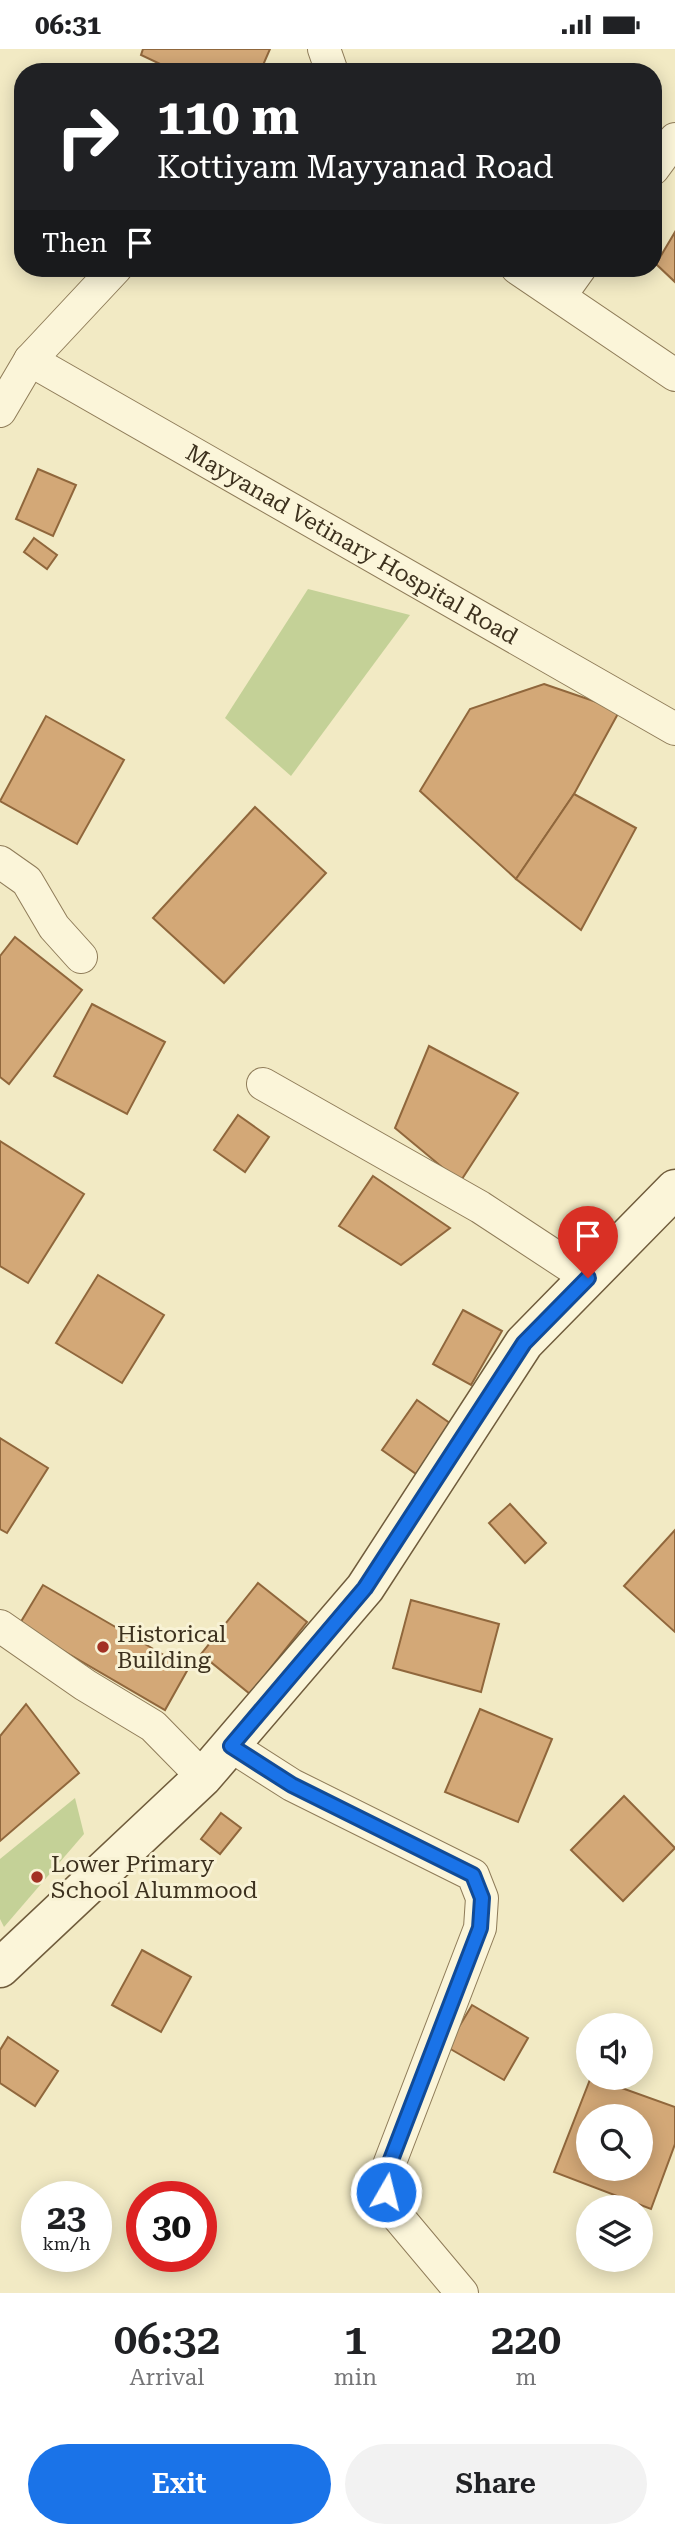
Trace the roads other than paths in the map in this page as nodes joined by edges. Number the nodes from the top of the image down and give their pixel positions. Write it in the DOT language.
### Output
graph roads {
  1 [pos="675,139"];
  2 [pos="662,157"];
  3 [pos="108,277"];
  4 [pos="531,277"];
  5 [pos="574,277"];
  6 [pos="560,296"];
  7 [pos="30,360"];
  8 [pos="675,375"];
  9 [pos="0,411"];
  10 [pos="675,729"];
  11 [pos="0,862"];
  12 [pos="82,957"];
  13 [pos="263,1083"];
  14 [pos="675,1189"];
  15 [pos="588,1278"];
  16 [pos="0,1626"];
  17 [pos="231,1746"];
  18 [pos="203,1777"];
  19 [pos="0,1968"];
  20 [pos="462,2293"];
  1 -- 2 [label="street"];
  3 -- 7 [label="street"];
  4 -- 6 [label="street"];
  5 -- 6 [label="street"];
  6 -- 8 [label="street"];
  7 -- 9 [label="street"];
  7 -- 10 [label="street, Mayyanad Vetinary Hospital Road"];
  11 -- 12 [label="street"];
  13 -- 15 [label="street"];
  14 -- 15 [label="main road"];
  15 -- 17 [label="main road"];
  16 -- 18 [label="street"];
  17 -- 18 [label="main road"];
  17 -- 20 [label="street"];
  18 -- 19 [label="main road"];
}
